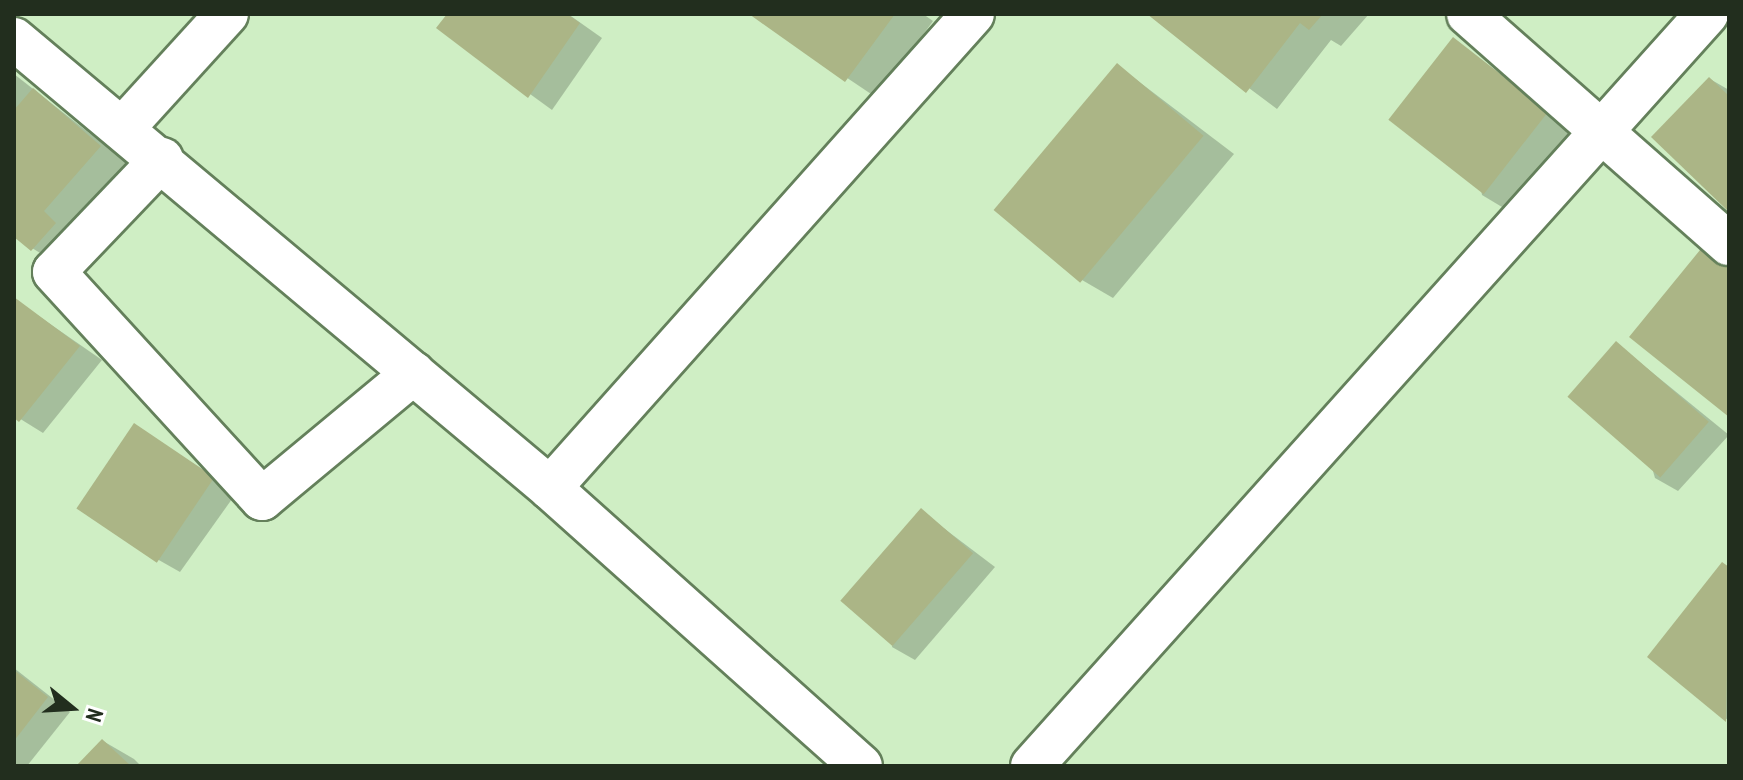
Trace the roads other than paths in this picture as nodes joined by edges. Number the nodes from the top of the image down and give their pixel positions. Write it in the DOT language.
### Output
graph roads {
  1 [pos="227,14"];
  2 [pos="973,14"];
  3 [pos="1468,14"];
  4 [pos="1707,14"];
  5 [pos="14,39"];
  6 [pos="124,127"];
  7 [pos="1604,129"];
  8 [pos="162,159"];
  9 [pos="1729,244"];
  10 [pos="414,373"];
  11 [pos="550,488"];
  12 [pos="861,766"];
  13 [pos="1032,766"];
  1 -- 6 [label="street"];
  2 -- 11 [label="street"];
  3 -- 7 [label="street"];
  4 -- 7 [label="street"];
  5 -- 6 [label="street"];
  6 -- 8 [label="street"];
  7 -- 9 [label="street"];
  7 -- 13 [label="street"];
  8 -- 10 [label="street"];
  8 -- 10 [label="street"];
  10 -- 11 [label="street"];
  11 -- 12 [label="street"];
}
